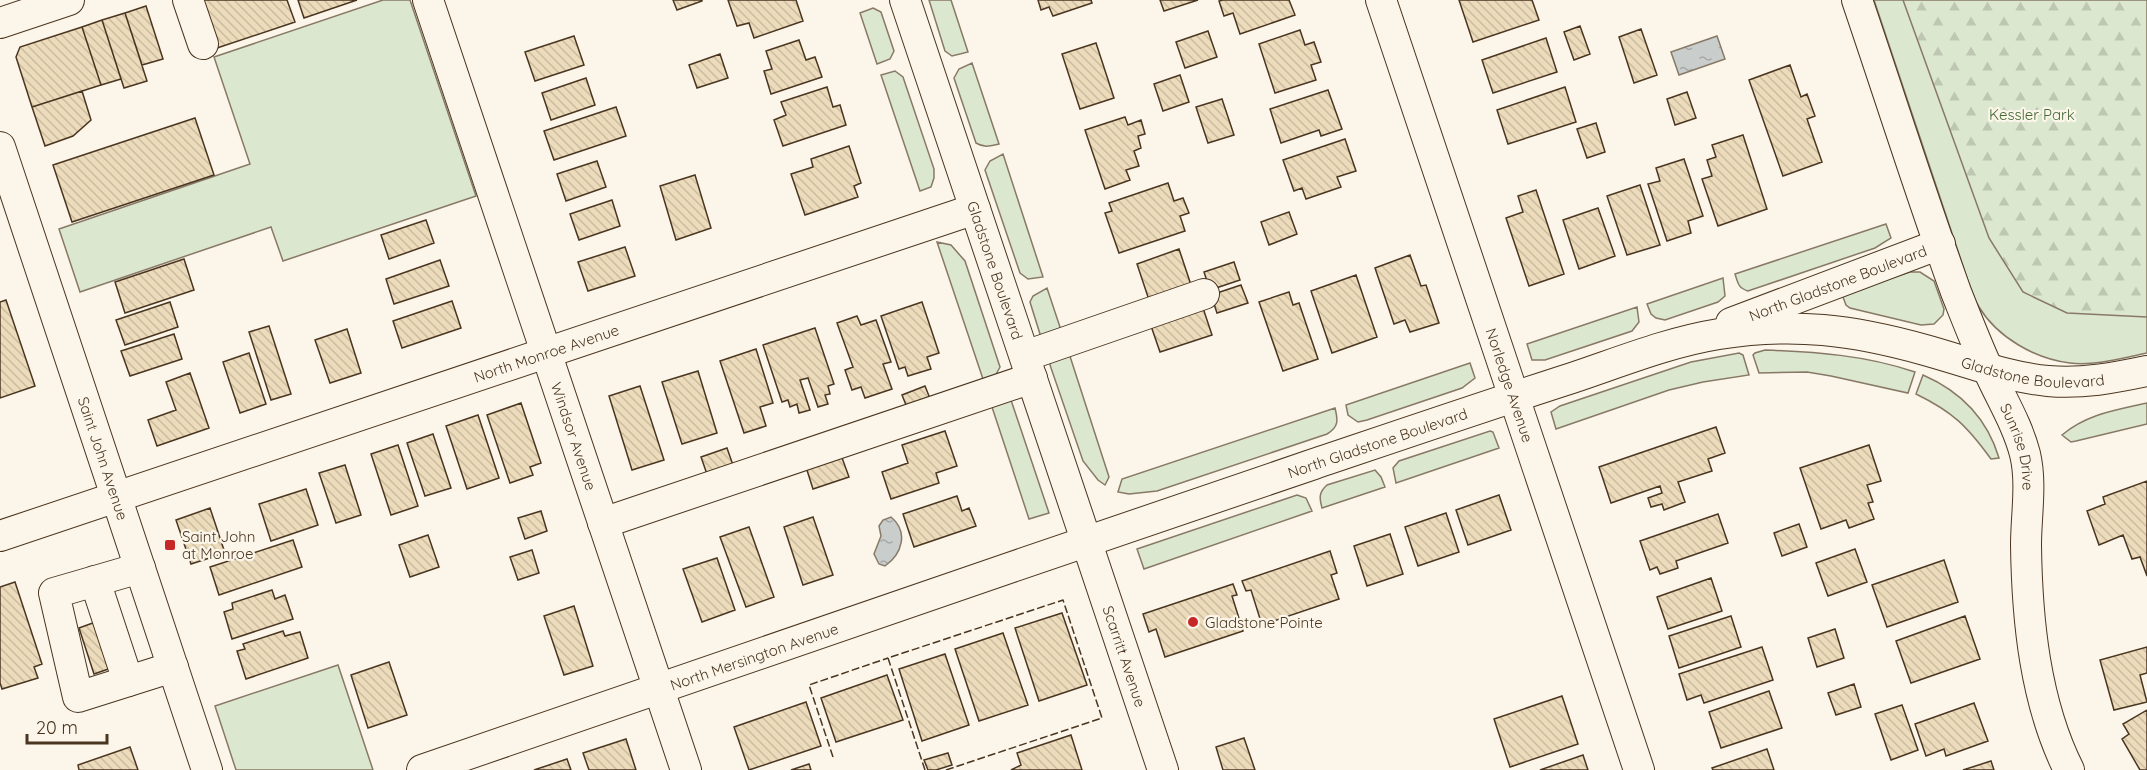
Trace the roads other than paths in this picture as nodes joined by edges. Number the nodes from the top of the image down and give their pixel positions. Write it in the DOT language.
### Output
graph roads {
  1 [pos="69,0"];
  2 [pos="188,0"];
  3 [pos="428,0"];
  4 [pos="905,0"];
  5 [pos="1381,0"];
  6 [pos="1857,0"];
  7 [pos="0,23"];
  8 [pos="203,45"];
  9 [pos="0,147"];
  10 [pos="975,208"];
  11 [pos="1940,244"];
  12 [pos="1204,294"];
  13 [pos="1669,347"];
  14 [pos="1920,349"];
  15 [pos="546,354"];
  16 [pos="1028,367"];
  17 [pos="1987,368"];
  18 [pos="2147,372"];
  19 [pos="1515,397"];
  20 [pos="116,496"];
  21 [pos="603,524"];
  22 [pos="0,536"];
  23 [pos="1087,540"];
  24 [pos="140,568"];
  25 [pos="95,581"];
  26 [pos="173,667"];
  27 [pos="128,681"];
  28 [pos="659,690"];
  29 [pos="207,770"];
  30 [pos="422,770"];
  31 [pos="686,770"];
  32 [pos="1163,770"];
  33 [pos="1639,770"];
  34 [pos="2069,770"];
  1 -- 7 [label="street"];
  2 -- 8 [label="street"];
  3 -- 15 [label="street, Windsor Avenue"];
  4 -- 10 [label="street, Gladstone Boulevard"];
  5 -- 19 [label="street, Norledge Avenue"];
  6 -- 11 [label="street, Sunrise Drive"];
  9 -- 20 [label="street, Saint John Avenue"];
  10 -- 15 [label="street, North Monroe Avenue"];
  10 -- 16 [label="street, Gladstone Boulevard"];
  11 -- 13 [label="street, North Gladstone Boulevard"];
  11 -- 17 [label="street, Sunrise Drive"];
  12 -- 16 [label="street"];
  13 -- 14 [label="street, North Gladstone Boulevard"];
  13 -- 19 [label="street, North Gladstone Boulevard"];
  14 -- 17 [label="street, Gladstone Boulevard"];
  15 -- 20 [label="street, North Monroe Avenue"];
  15 -- 21 [label="street, Windsor Avenue"];
  16 -- 21 [label="street"];
  16 -- 23 [label="street, Gladstone Boulevard"];
  17 -- 18 [label="street, Gladstone Boulevard"];
  17 -- 34 [label="street, Sunrise Drive"];
  19 -- 23 [label="street, North Gladstone Boulevard"];
  19 -- 33 [label="street, Norledge Avenue"];
  20 -- 22 [label="street, North Monroe Avenue"];
  20 -- 24 [label="street, Saint John Avenue"];
  21 -- 28 [label="street, Windsor Avenue"];
  23 -- 28 [label="street, North Mersington Avenue"];
  23 -- 32 [label="street, Scarritt Avenue"];
  24 -- 25 [label="street"];
  24 -- 26 [label="street, Saint John Avenue"];
  25 -- 27 [label="street"];
  25 -- 27 [label="street"];
  26 -- 27 [label="street"];
  26 -- 29 [label="street, Saint John Avenue"];
  28 -- 30 [label="street, North Mersington Avenue"];
  28 -- 31 [label="street, Windsor Avenue"];
}
